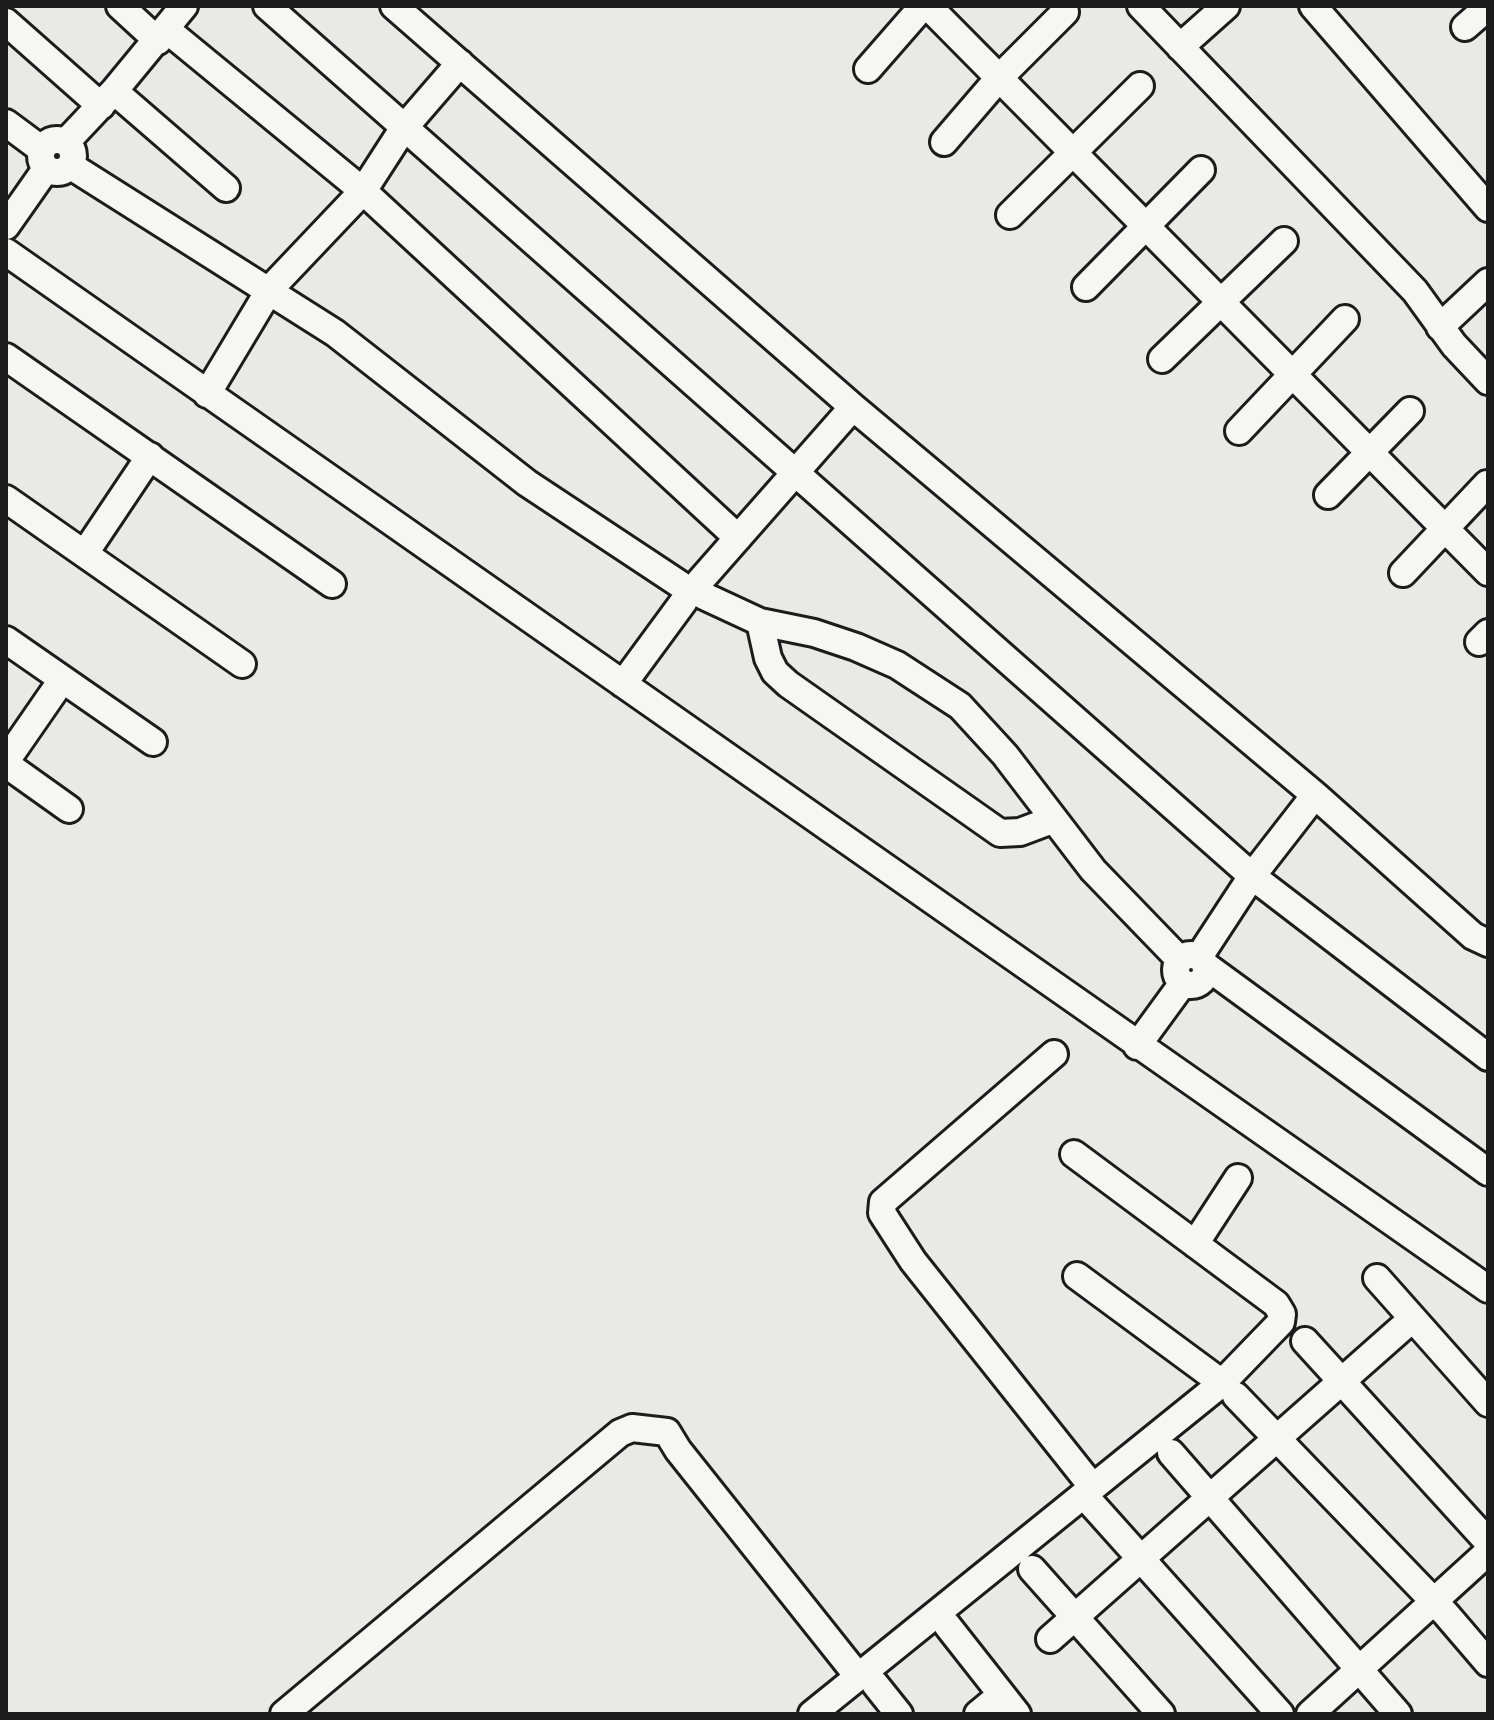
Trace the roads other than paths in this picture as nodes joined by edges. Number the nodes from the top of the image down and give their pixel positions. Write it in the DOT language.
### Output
graph roads {
  1 [pos="120,6"];
  2 [pos="184,6"];
  3 [pos="267,6"];
  4 [pos="394,6"];
  5 [pos="925,6"];
  6 [pos="1141,6"];
  7 [pos="1226,6"];
  8 [pos="1313,6"];
  9 [pos="1488,7"];
  10 [pos="1065,12"];
  11 [pos="6,22"];
  12 [pos="1465,27"];
  13 [pos="162,35"];
  14 [pos="1180,47"];
  15 [pos="460,63"];
  16 [pos="868,69"];
  17 [pos="999,78"];
  18 [pos="1140,86"];
  19 [pos="108,99"];
  20 [pos="6,123"];
  21 [pos="403,129"];
  22 [pos="944,142"];
  23 [pos="1072,152"];
  24 [pos="56,156"];
  25 [pos="1201,170"];
  26 [pos="226,188"];
  27 [pos="363,191"];
  28 [pos="1488,208"];
  29 [pos="1010,215"];
  30 [pos="6,226"];
  31 [pos="1145,226"];
  32 [pos="1284,241"];
  33 [pos="6,252"];
  34 [pos="1488,282"];
  35 [pos="1086,287"];
  36 [pos="270,289"];
  37 [pos="1219,300"];
  38 [pos="1345,319"];
  39 [pos="1440,327"];
  40 [pos="6,357"];
  41 [pos="1162,359"];
  42 [pos="1292,374"];
  43 [pos="1488,381"];
  44 [pos="207,394"];
  45 [pos="853,407"];
  46 [pos="1410,411"];
  47 [pos="1239,431"];
  48 [pos="1369,452"];
  49 [pos="150,456"];
  50 [pos="796,473"];
  51 [pos="1487,484"];
  52 [pos="1328,495"];
  53 [pos="6,499"];
  54 [pos="1445,528"];
  55 [pos="738,538"];
  56 [pos="85,553"];
  57 [pos="1488,572"];
  58 [pos="1403,573"];
  59 [pos="332,584"];
  60 [pos="692,591"];
  61 [pos="760,622"];
  62 [pos="6,640"];
  63 [pos="242,664"];
  64 [pos="62,680"];
  65 [pos="623,684"];
  66 [pos="153,742"];
  67 [pos="6,762"];
  68 [pos="1315,795"];
  69 [pos="69,809"];
  70 [pos="1052,820"];
  71 [pos="1252,876"];
  72 [pos="1488,943"];
  73 [pos="1192,966"];
  74 [pos="1137,1046"];
  75 [pos="1054,1054"];
  76 [pos="1488,1057"];
  77 [pos="1074,1154"];
  78 [pos="1488,1172"];
  79 [pos="1238,1178"];
  80 [pos="1195,1244"];
  81 [pos="1077,1276"];
  82 [pos="1377,1278"];
  83 [pos="1488,1289"];
  84 [pos="1412,1319"];
  85 [pos="1305,1341"];
  86 [pos="1342,1381"];
  87 [pos="1229,1389"];
  88 [pos="1488,1403"];
  89 [pos="1276,1440"];
  90 [pos="1171,1453"];
  91 [pos="1091,1494"];
  92 [pos="1209,1500"];
  93 [pos="1488,1542"];
  94 [pos="1488,1552"];
  95 [pos="1140,1559"];
  96 [pos="1032,1569"];
  97 [pos="1488,1575"];
  98 [pos="1440,1609"];
  99 [pos="1075,1618"];
  100 [pos="947,1625"];
  101 [pos="1050,1639"];
  102 [pos="1488,1663"];
  103 [pos="1366,1675"];
  104 [pos="866,1680"];
  105 [pos="1009,1705"];
  106 [pos="284,1714"];
  107 [pos="812,1714"];
  108 [pos="899,1714"];
  109 [pos="978,1714"];
  110 [pos="1161,1714"];
  111 [pos="1280,1714"];
  112 [pos="1310,1714"];
  113 [pos="1334,1714"];
  114 [pos="1398,1714"];
  1 -- 13 [label="street"];
  2 -- 13 [label="street"];
  3 -- 21 [label="street"];
  4 -- 15 [label="street"];
  5 -- 16 [label="street"];
  5 -- 17 [label="street"];
  6 -- 14 [label="street"];
  7 -- 14 [label="street"];
  8 -- 28 [label="street"];
  9 -- 12 [label="street"];
  10 -- 17 [label="street"];
  11 -- 19 [label="street"];
  13 -- 19 [label="street"];
  13 -- 27 [label="street"];
  14 -- 39 [label="street"];
  15 -- 21 [label="street"];
  15 -- 45 [label="street"];
  17 -- 22 [label="street"];
  17 -- 23 [label="street"];
  18 -- 23 [label="street"];
  19 -- 24 [label="street"];
  19 -- 26 [label="street"];
  20 -- 24 [label="street"];
  21 -- 27 [label="street"];
  21 -- 50 [label="street"];
  23 -- 29 [label="street"];
  23 -- 31 [label="street"];
  24 -- 30 [label="street"];
  24 -- 36 [label="street"];
  25 -- 31 [label="street"];
  27 -- 36 [label="street"];
  27 -- 55 [label="street"];
  31 -- 35 [label="street"];
  31 -- 37 [label="street"];
  32 -- 37 [label="street"];
  33 -- 44 [label="street"];
  34 -- 39 [label="street"];
  36 -- 44 [label="street"];
  36 -- 60 [label="street"];
  37 -- 41 [label="street"];
  37 -- 42 [label="street"];
  38 -- 42 [label="street"];
  39 -- 43 [label="street"];
  40 -- 49 [label="street"];
  42 -- 47 [label="street"];
  42 -- 48 [label="street"];
  44 -- 65 [label="street"];
  45 -- 50 [label="street"];
  45 -- 68 [label="street"];
  46 -- 48 [label="street"];
  48 -- 52 [label="street"];
  48 -- 54 [label="street"];
  49 -- 56 [label="street"];
  49 -- 59 [label="street"];
  50 -- 55 [label="street"];
  50 -- 71 [label="street"];
  51 -- 54 [label="street"];
  53 -- 56 [label="street"];
  54 -- 57 [label="street"];
  54 -- 58 [label="street"];
  55 -- 60 [label="street"];
  56 -- 63 [label="street"];
  60 -- 61 [label="street"];
  60 -- 65 [label="street"];
  61 -- 70 [label="street"];
  61 -- 70 [label="street"];
  62 -- 64 [label="street"];
  64 -- 66 [label="street"];
  64 -- 67 [label="street"];
  65 -- 74 [label="street"];
  67 -- 69 [label="street"];
  68 -- 71 [label="street"];
  68 -- 72 [label="street"];
  70 -- 73 [label="street"];
  71 -- 73 [label="street"];
  71 -- 76 [label="street"];
  73 -- 74 [label="street"];
  73 -- 78 [label="street"];
  74 -- 83 [label="street"];
  75 -- 91 [label="street"];
  77 -- 80 [label="street"];
  79 -- 80 [label="street"];
  80 -- 87 [label="street"];
  81 -- 87 [label="street"];
  82 -- 84 [label="street"];
  84 -- 86 [label="street"];
  84 -- 88 [label="street"];
  85 -- 86 [label="street"];
  86 -- 89 [label="street"];
  86 -- 93 [label="street"];
  87 -- 89 [label="street"];
  87 -- 91 [label="street"];
  89 -- 92 [label="street"];
  89 -- 98 [label="street"];
  90 -- 92 [label="street"];
  91 -- 95 [label="street"];
  91 -- 104 [label="street"];
  92 -- 95 [label="street"];
  92 -- 103 [label="street"];
  94 -- 98 [label="street"];
  95 -- 99 [label="street"];
  95 -- 111 [label="street"];
  96 -- 99 [label="street"];
  97 -- 98 [label="street"];
  98 -- 102 [label="street"];
  98 -- 103 [label="street"];
  99 -- 101 [label="street"];
  99 -- 110 [label="street"];
  100 -- 105 [label="street"];
  103 -- 112 [label="street"];
  103 -- 113 [label="street"];
  103 -- 114 [label="street"];
  104 -- 106 [label="street"];
  104 -- 107 [label="street"];
  104 -- 108 [label="street"];
  105 -- 109 [label="street"];
}
